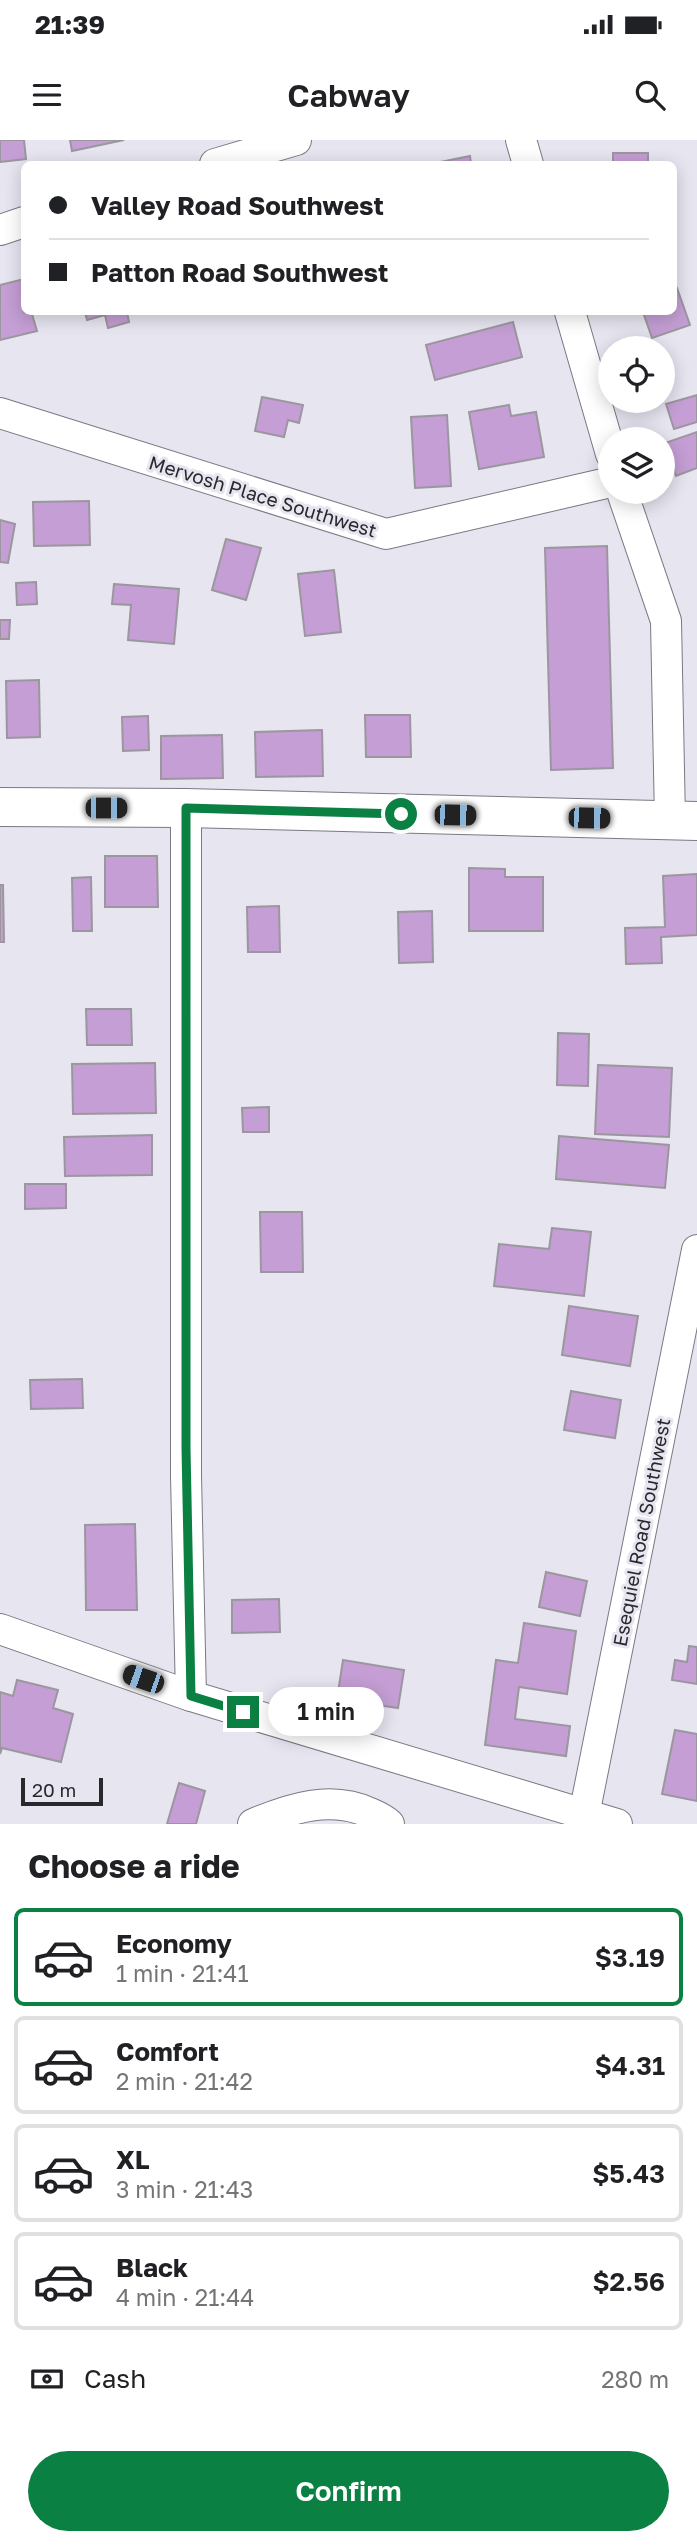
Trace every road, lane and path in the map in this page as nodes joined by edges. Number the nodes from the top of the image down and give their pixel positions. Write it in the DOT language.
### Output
graph roads {
  1 [pos="296,140"];
  2 [pos="521,140"];
  3 [pos="225,161"];
  4 [pos="527,161"];
  5 [pos="21,223"];
  6 [pos="0,230"];
  7 [pos="571,315"];
  8 [pos="0,413"];
  9 [pos="603,427"];
  10 [pos="598,485"];
  11 [pos="626,504"];
  12 [pos="0,807"];
  13 [pos="186,808"];
  14 [pos="683,820"];
  15 [pos="697,1250"];
  16 [pos="0,1629"];
  17 [pos="191,1696"];
  18 [pos="584,1815"];
  19 [pos="253,1824"];
  20 [pos="389,1824"];
  21 [pos="617,1824"];
  1 -- 3 [label="street"];
  2 -- 4 [label="street"];
  5 -- 6 [label="street"];
  7 -- 9 [label="street"];
  8 -- 10 [label="street, Mervosh Place Southwest"];
  11 -- 14 [label="street"];
  12 -- 13 [label="street"];
  13 -- 14 [label="street"];
  13 -- 17 [label="street"];
  15 -- 18 [label="street, Esequiel Road Southwest"];
  16 -- 17 [label="street"];
  17 -- 18 [label="street"];
  18 -- 21 [label="street"];
  19 -- 20 [label="street"];
}
